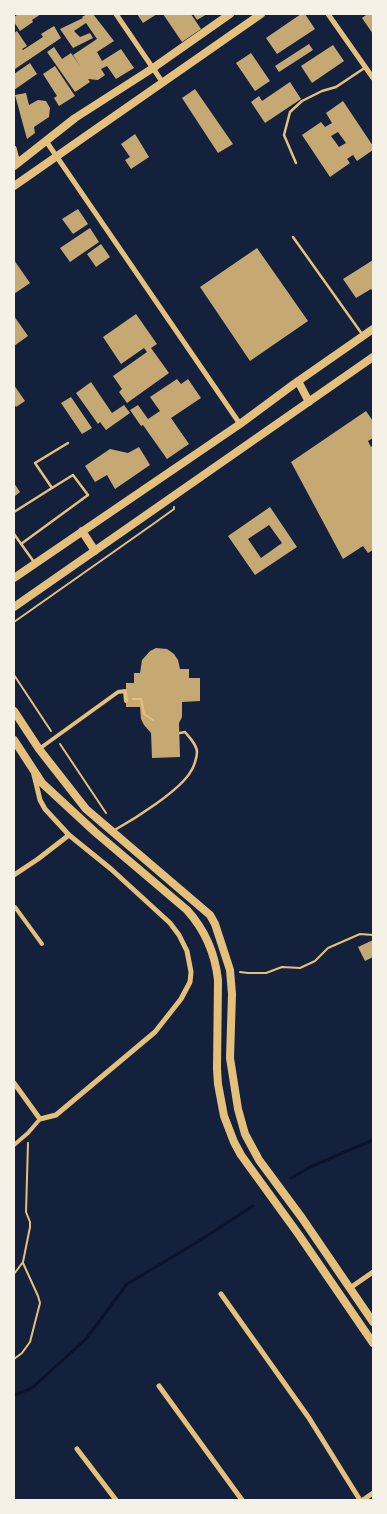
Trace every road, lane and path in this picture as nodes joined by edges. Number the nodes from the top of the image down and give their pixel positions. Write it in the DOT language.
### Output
graph roads {
  1 [pos="116,14"];
  2 [pos="230,14"];
  3 [pos="261,14"];
  4 [pos="328,14"];
  5 [pos="366,67"];
  6 [pos="153,68"];
  7 [pos="373,78"];
  8 [pos="163,83"];
  9 [pos="46,141"];
  10 [pos="14,148"];
  11 [pos="58,156"];
  12 [pos="15,162"];
  13 [pos="296,162"];
  14 [pos="32,173"];
  15 [pos="14,186"];
  16 [pos="293,237"];
  17 [pos="373,329"];
  18 [pos="363,336"];
  19 [pos="373,357"];
  20 [pos="298,381"];
  21 [pos="309,402"];
  22 [pos="240,424"];
  23 [pos="68,443"];
  24 [pos="52,488"];
  25 [pos="171,498"];
  26 [pos="14,512"];
  27 [pos="82,531"];
  28 [pos="14,534"];
  29 [pos="21,544"];
  30 [pos="95,550"];
  31 [pos="35,563"];
  32 [pos="14,578"];
  33 [pos="14,607"];
  34 [pos="14,622"];
  35 [pos="14,675"];
  36 [pos="125,691"];
  37 [pos="126,700"];
  38 [pos="14,711"];
  39 [pos="153,720"];
  40 [pos="17,724"];
  41 [pos="180,733"];
  42 [pos="55,737"];
  43 [pos="14,740"];
  44 [pos="39,749"];
  45 [pos="32,768"];
  46 [pos="102,823"];
  47 [pos="112,831"];
  48 [pos="69,835"];
  49 [pos="14,874"];
  50 [pos="14,907"];
  51 [pos="373,934"];
  52 [pos="42,944"];
  53 [pos="230,970"];
  54 [pos="14,1083"];
  55 [pos="40,1119"];
  56 [pos="28,1133"];
  57 [pos="14,1145"];
  58 [pos="23,1262"];
  59 [pos="373,1272"];
  60 [pos="14,1274"];
  61 [pos="350,1288"];
  62 [pos="221,1294"];
  63 [pos="373,1322"];
  64 [pos="373,1343"];
  65 [pos="14,1359"];
  66 [pos="159,1386"];
  67 [pos="77,1449"];
  68 [pos="373,1493"];
  69 [pos="116,1500"];
  70 [pos="242,1500"];
  71 [pos="362,1500"];
  1 -- 6 [label="street"];
  2 -- 6 [label="main road"];
  3 -- 8 [label="main road"];
  4 -- 5 [label="street"];
  5 -- 7 [label="street"];
  5 -- 13 [label="lane"];
  6 -- 8 [label="street"];
  6 -- 9 [label="main road"];
  8 -- 11 [label="main road"];
  9 -- 11 [label="street"];
  9 -- 12 [label="main road"];
  10 -- 12 [label="street"];
  11 -- 14 [label="main road"];
  11 -- 22 [label="street"];
  12 -- 14 [label="main road"];
  14 -- 15 [label="main road"];
  16 -- 18 [label="lane"];
  17 -- 18 [label="main road"];
  18 -- 20 [label="main road"];
  19 -- 21 [label="main road"];
  20 -- 21 [label="main road"];
  20 -- 22 [label="main road"];
  21 -- 25 [label="main road"];
  22 -- 27 [label="main road"];
  23 -- 24 [label="lane"];
  24 -- 26 [label="lane"];
  24 -- 29 [label="lane"];
  25 -- 30 [label="main road"];
  25 -- 34 [label="path"];
  27 -- 30 [label="main road"];
  27 -- 31 [label="main road"];
  28 -- 29 [label="lane"];
  29 -- 31 [label="lane"];
  30 -- 33 [label="main road"];
  31 -- 32 [label="main road"];
  35 -- 42 [label="path"];
  36 -- 37 [label="street"];
  36 -- 39 [label="path"];
  36 -- 42 [label="street"];
  38 -- 40 [label="main road"];
  40 -- 44 [label="main road"];
  41 -- 47 [label="lane"];
  42 -- 44 [label="street"];
  42 -- 46 [label="path"];
  43 -- 45 [label="main road"];
  44 -- 46 [label="main road"];
  45 -- 48 [label="street"];
  45 -- 64 [label="main road"];
  46 -- 47 [label="main road"];
  47 -- 53 [label="main road"];
  48 -- 49 [label="street"];
  48 -- 55 [label="street"];
  50 -- 52 [label="street"];
  51 -- 53 [label="path"];
  53 -- 61 [label="main road"];
  54 -- 55 [label="street"];
  55 -- 56 [label="street"];
  56 -- 57 [label="street"];
  56 -- 58 [label="path"];
  58 -- 60 [label="path"];
  58 -- 65 [label="path"];
  59 -- 61 [label="street"];
  61 -- 63 [label="main road"];
  62 -- 71 [label="street"];
  66 -- 70 [label="street"];
  67 -- 69 [label="street"];
  68 -- 71 [label="street"];
}
